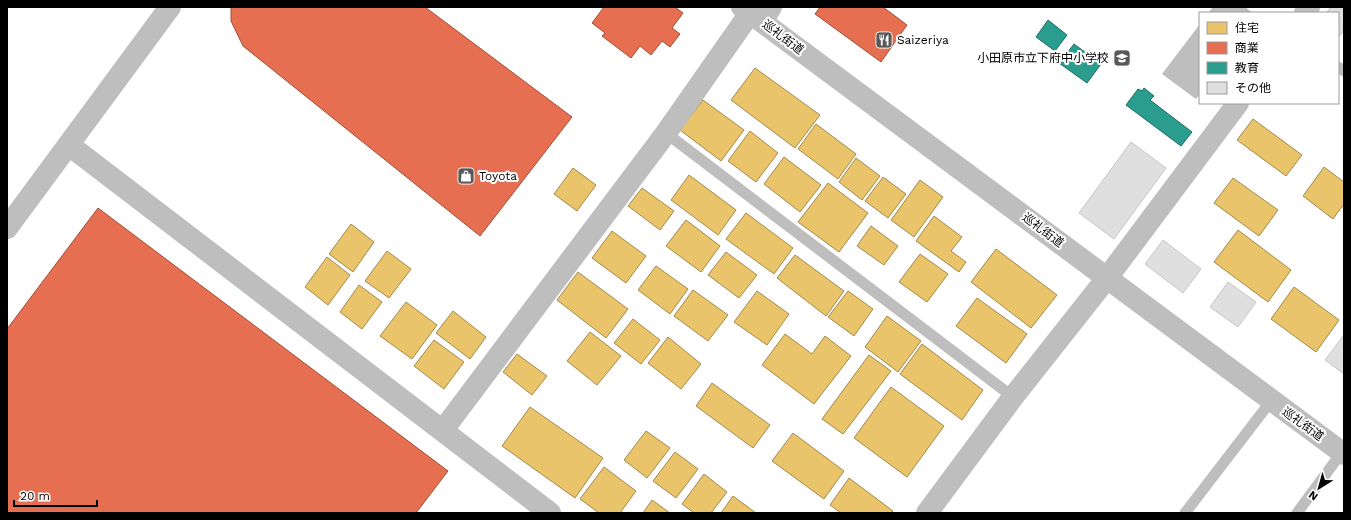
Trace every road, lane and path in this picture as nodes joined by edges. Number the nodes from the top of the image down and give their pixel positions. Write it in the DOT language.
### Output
graph roads {
  1 [pos="170,7"];
  2 [pos="756,12"];
  3 [pos="1237,104"];
  4 [pos="666,133"];
  5 [pos="69,145"];
  6 [pos="7,228"];
  7 [pos="1107,278"];
  8 [pos="1014,397"];
  9 [pos="1271,401"];
  10 [pos="443,430"];
  11 [pos="1343,453"];
  12 [pos="550,513"];
  13 [pos="927,513"];
  14 [pos="1185,513"];
  15 [pos="1297,513"];
  1 -- 5 [label="street"];
  2 -- 4 [label="street"];
  2 -- 7 [label="street, 巡礼街道"];
  3 -- 7 [label="street"];
  4 -- 8 [label="lane"];
  4 -- 10 [label="street"];
  5 -- 6 [label="street"];
  5 -- 10 [label="street"];
  7 -- 8 [label="street"];
  7 -- 9 [label="street, 巡礼街道"];
  8 -- 13 [label="street"];
  9 -- 11 [label="street, 巡礼街道"];
  9 -- 14 [label="lane"];
  10 -- 12 [label="street"];
  11 -- 15 [label="lane"];
}
